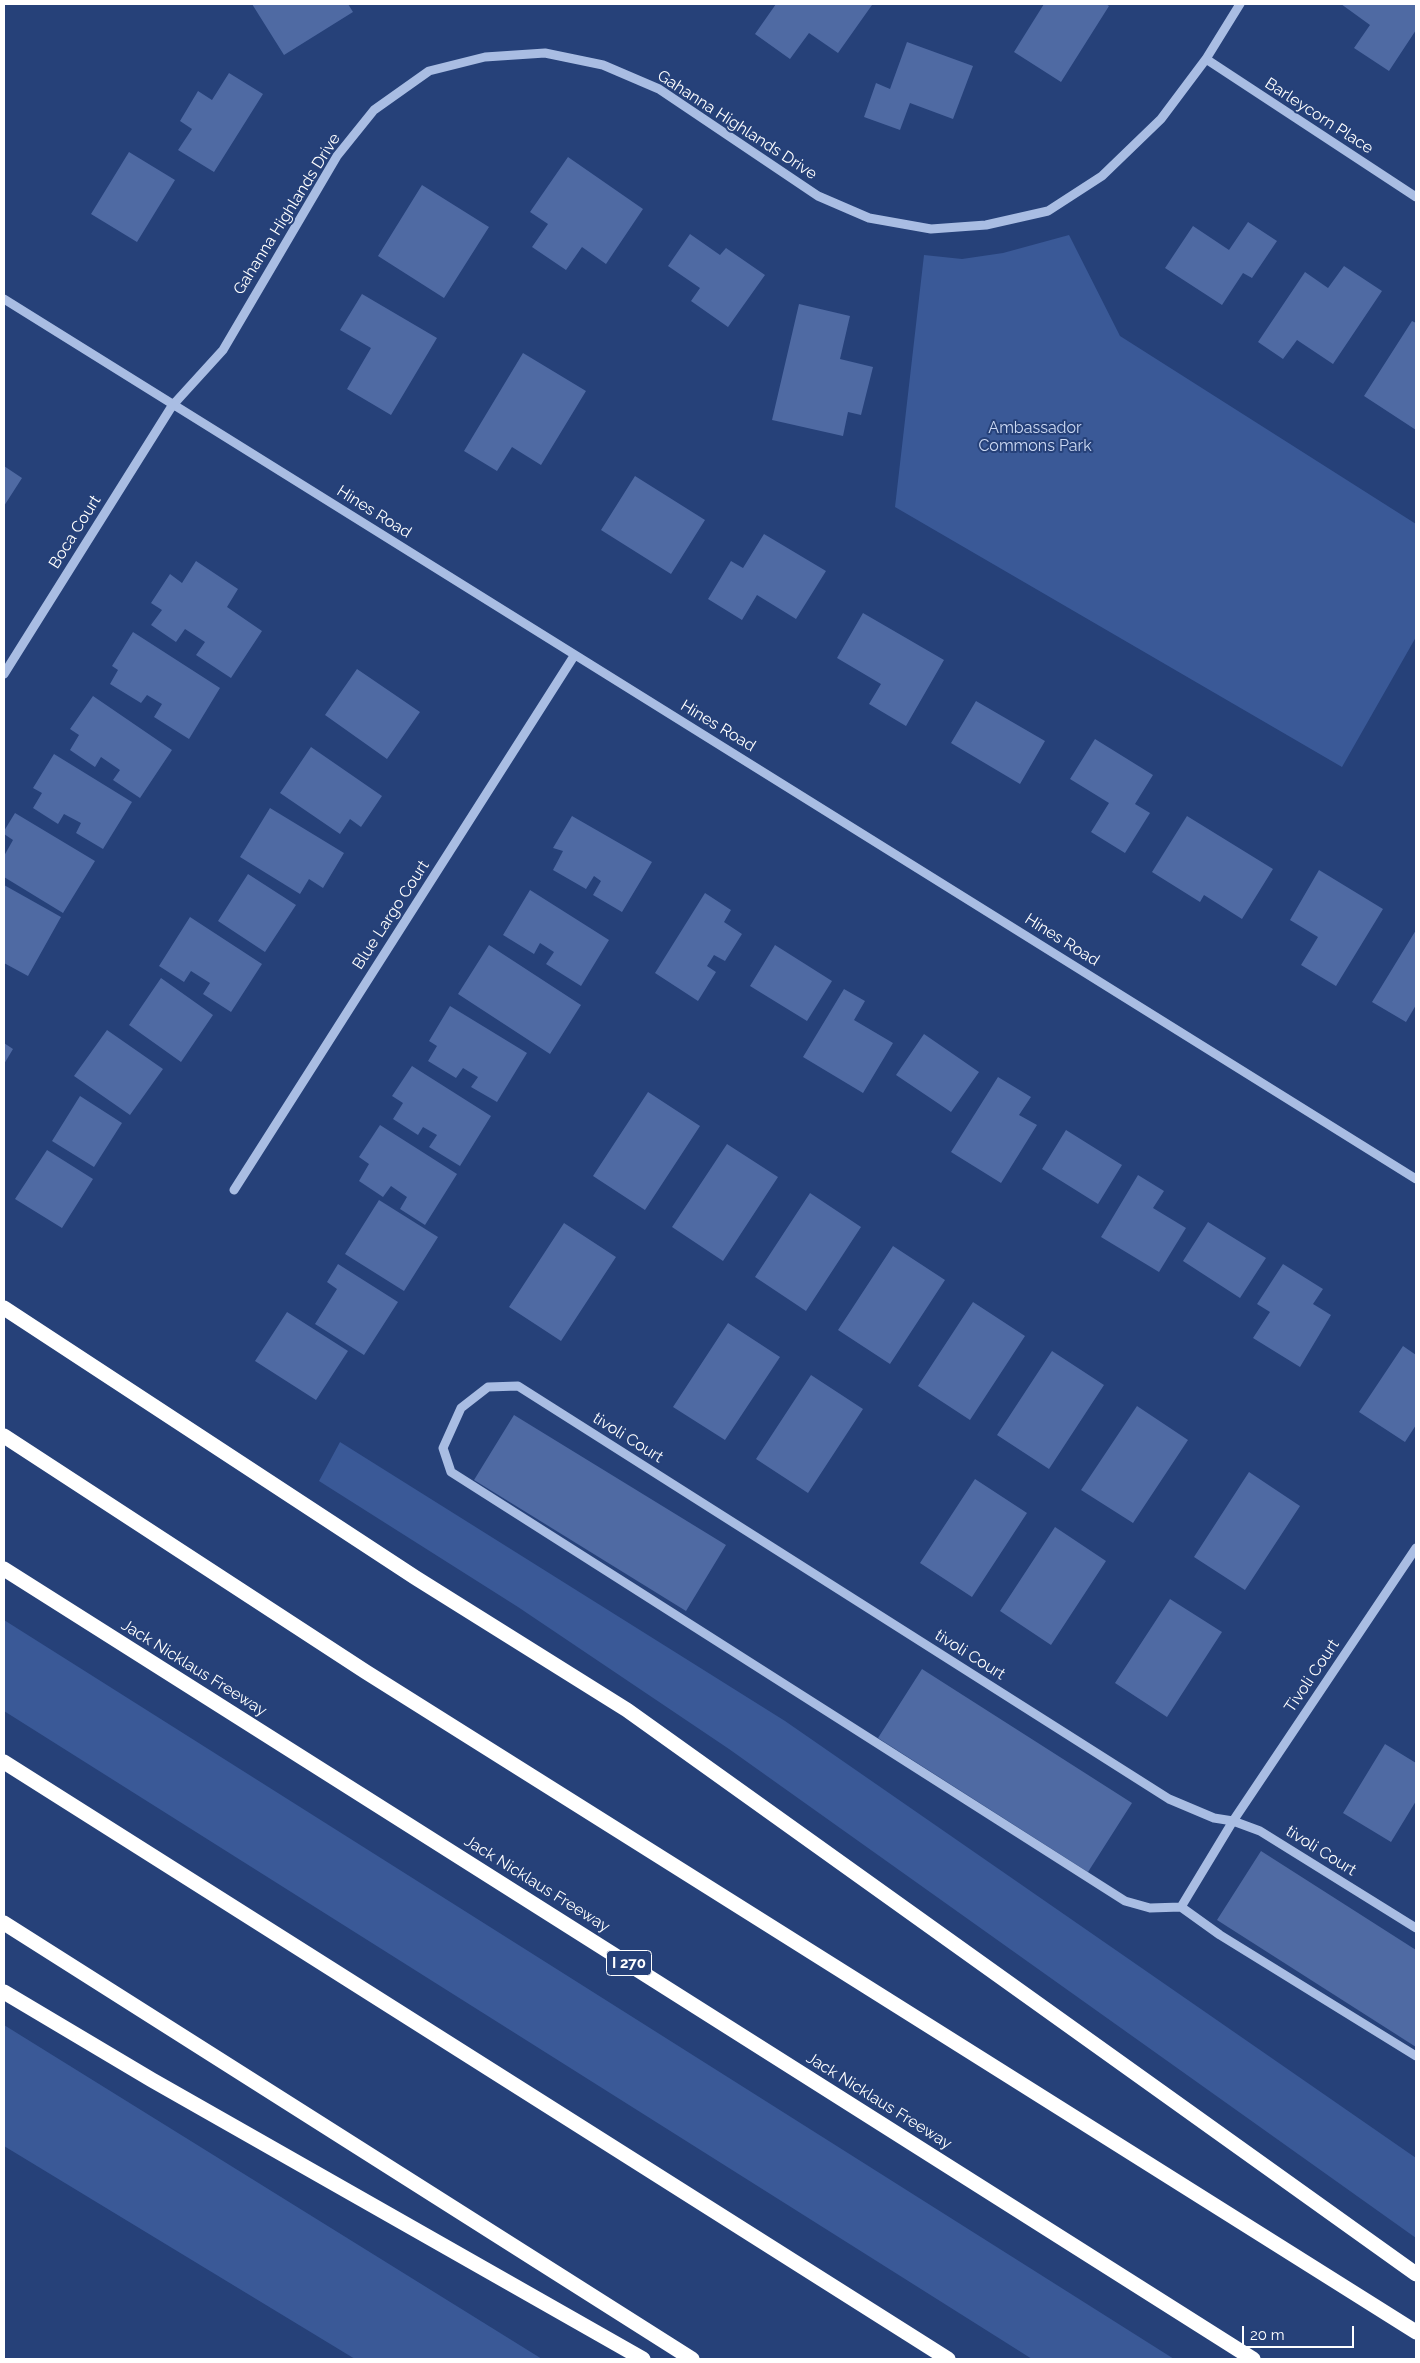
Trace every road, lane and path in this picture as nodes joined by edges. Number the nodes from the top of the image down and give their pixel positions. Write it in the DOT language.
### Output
graph roads {
  1 [pos="1240,4"];
  2 [pos="1206,59"];
  3 [pos="1416,197"];
  4 [pos="4,299"];
  5 [pos="172,406"];
  6 [pos="574,656"];
  7 [pos="4,674"];
  8 [pos="1416,1179"];
  9 [pos="234,1190"];
  10 [pos="4,1308"];
  11 [pos="4,1436"];
  12 [pos="1416,1548"];
  13 [pos="4,1568"];
  14 [pos="4,1762"];
  15 [pos="1233,1821"];
  16 [pos="1181,1907"];
  17 [pos="4,1923"];
  18 [pos="1416,1928"];
  19 [pos="4,1992"];
  20 [pos="1416,2056"];
  21 [pos="1416,2274"];
  22 [pos="1416,2332"];
  23 [pos="643,2359"];
  24 [pos="692,2359"];
  25 [pos="948,2359"];
  26 [pos="1253,2359"];
  1 -- 2 [label="street, Gahanna Highlands Drive"];
  2 -- 3 [label="street, Barleycorn Place"];
  2 -- 5 [label="street, Gahanna Highlands Drive"];
  4 -- 5 [label="street, Hines Road"];
  5 -- 6 [label="street, Hines Road"];
  5 -- 7 [label="street, Boca Court"];
  6 -- 8 [label="street, Hines Road"];
  6 -- 9 [label="street, Blue Largo Court"];
  10 -- 21 [label="highway"];
  11 -- 22 [label="highway"];
  12 -- 15 [label="street, Tivoli Court"];
  13 -- 26 [label="highway, Jack Nicklaus Freeway / I 270"];
  14 -- 25 [label="highway"];
  15 -- 16 [label="street, Tivoli Court"];
  15 -- 16 [label="street, tivoli Court"];
  15 -- 18 [label="street, tivoli Court"];
  16 -- 20 [label="street"];
  17 -- 24 [label="highway"];
  19 -- 23 [label="highway"];
}
